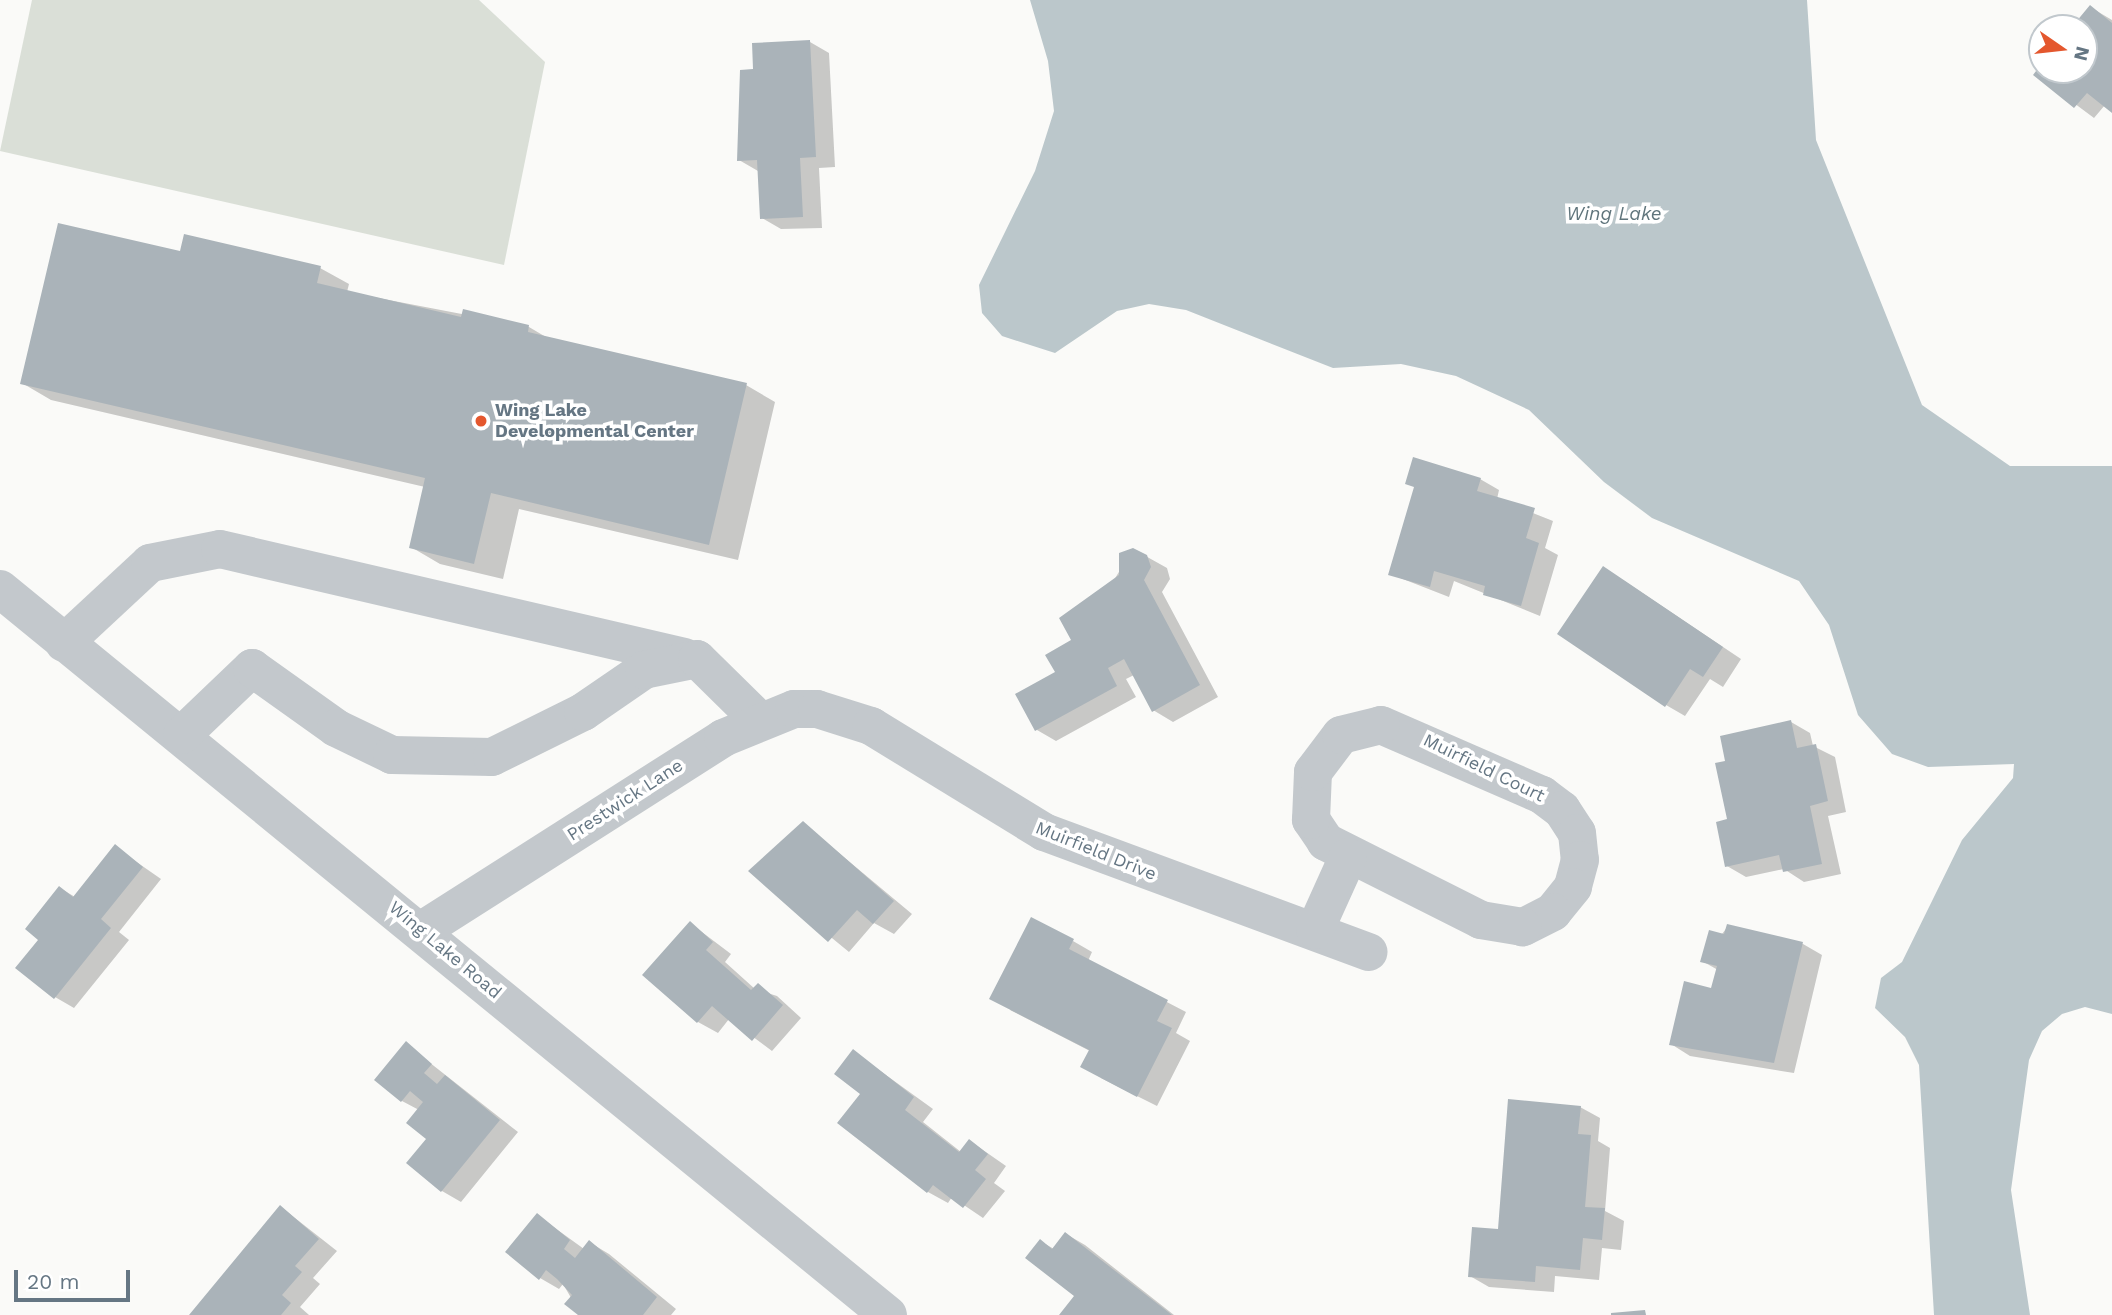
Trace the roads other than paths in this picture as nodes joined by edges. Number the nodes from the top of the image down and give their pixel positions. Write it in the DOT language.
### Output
graph roads {
  1 [pos="0,589"];
  2 [pos="64,643"];
  3 [pos="697,659"];
  4 [pos="842,713"];
  5 [pos="760,720"];
  6 [pos="182,735"];
  7 [pos="1348,857"];
  8 [pos="422,930"];
  9 [pos="1315,930"];
  10 [pos="1368,952"];
  11 [pos="887,1315"];
  1 -- 2 [label="street, Wing Lake Road"];
  2 -- 3 [label="street"];
  2 -- 6 [label="street, Wing Lake Road"];
  3 -- 5 [label="street"];
  3 -- 6 [label="street"];
  4 -- 5 [label="street, Prestwick Lane"];
  4 -- 9 [label="street, Muirfield Drive"];
  5 -- 8 [label="street, Prestwick Lane"];
  6 -- 8 [label="street, Wing Lake Road"];
  7 -- 7 [label="street, Muirfield Court"];
  7 -- 9 [label="street"];
  8 -- 11 [label="street, Wing Lake Road"];
  9 -- 10 [label="street, Muirfield Drive"];
}
